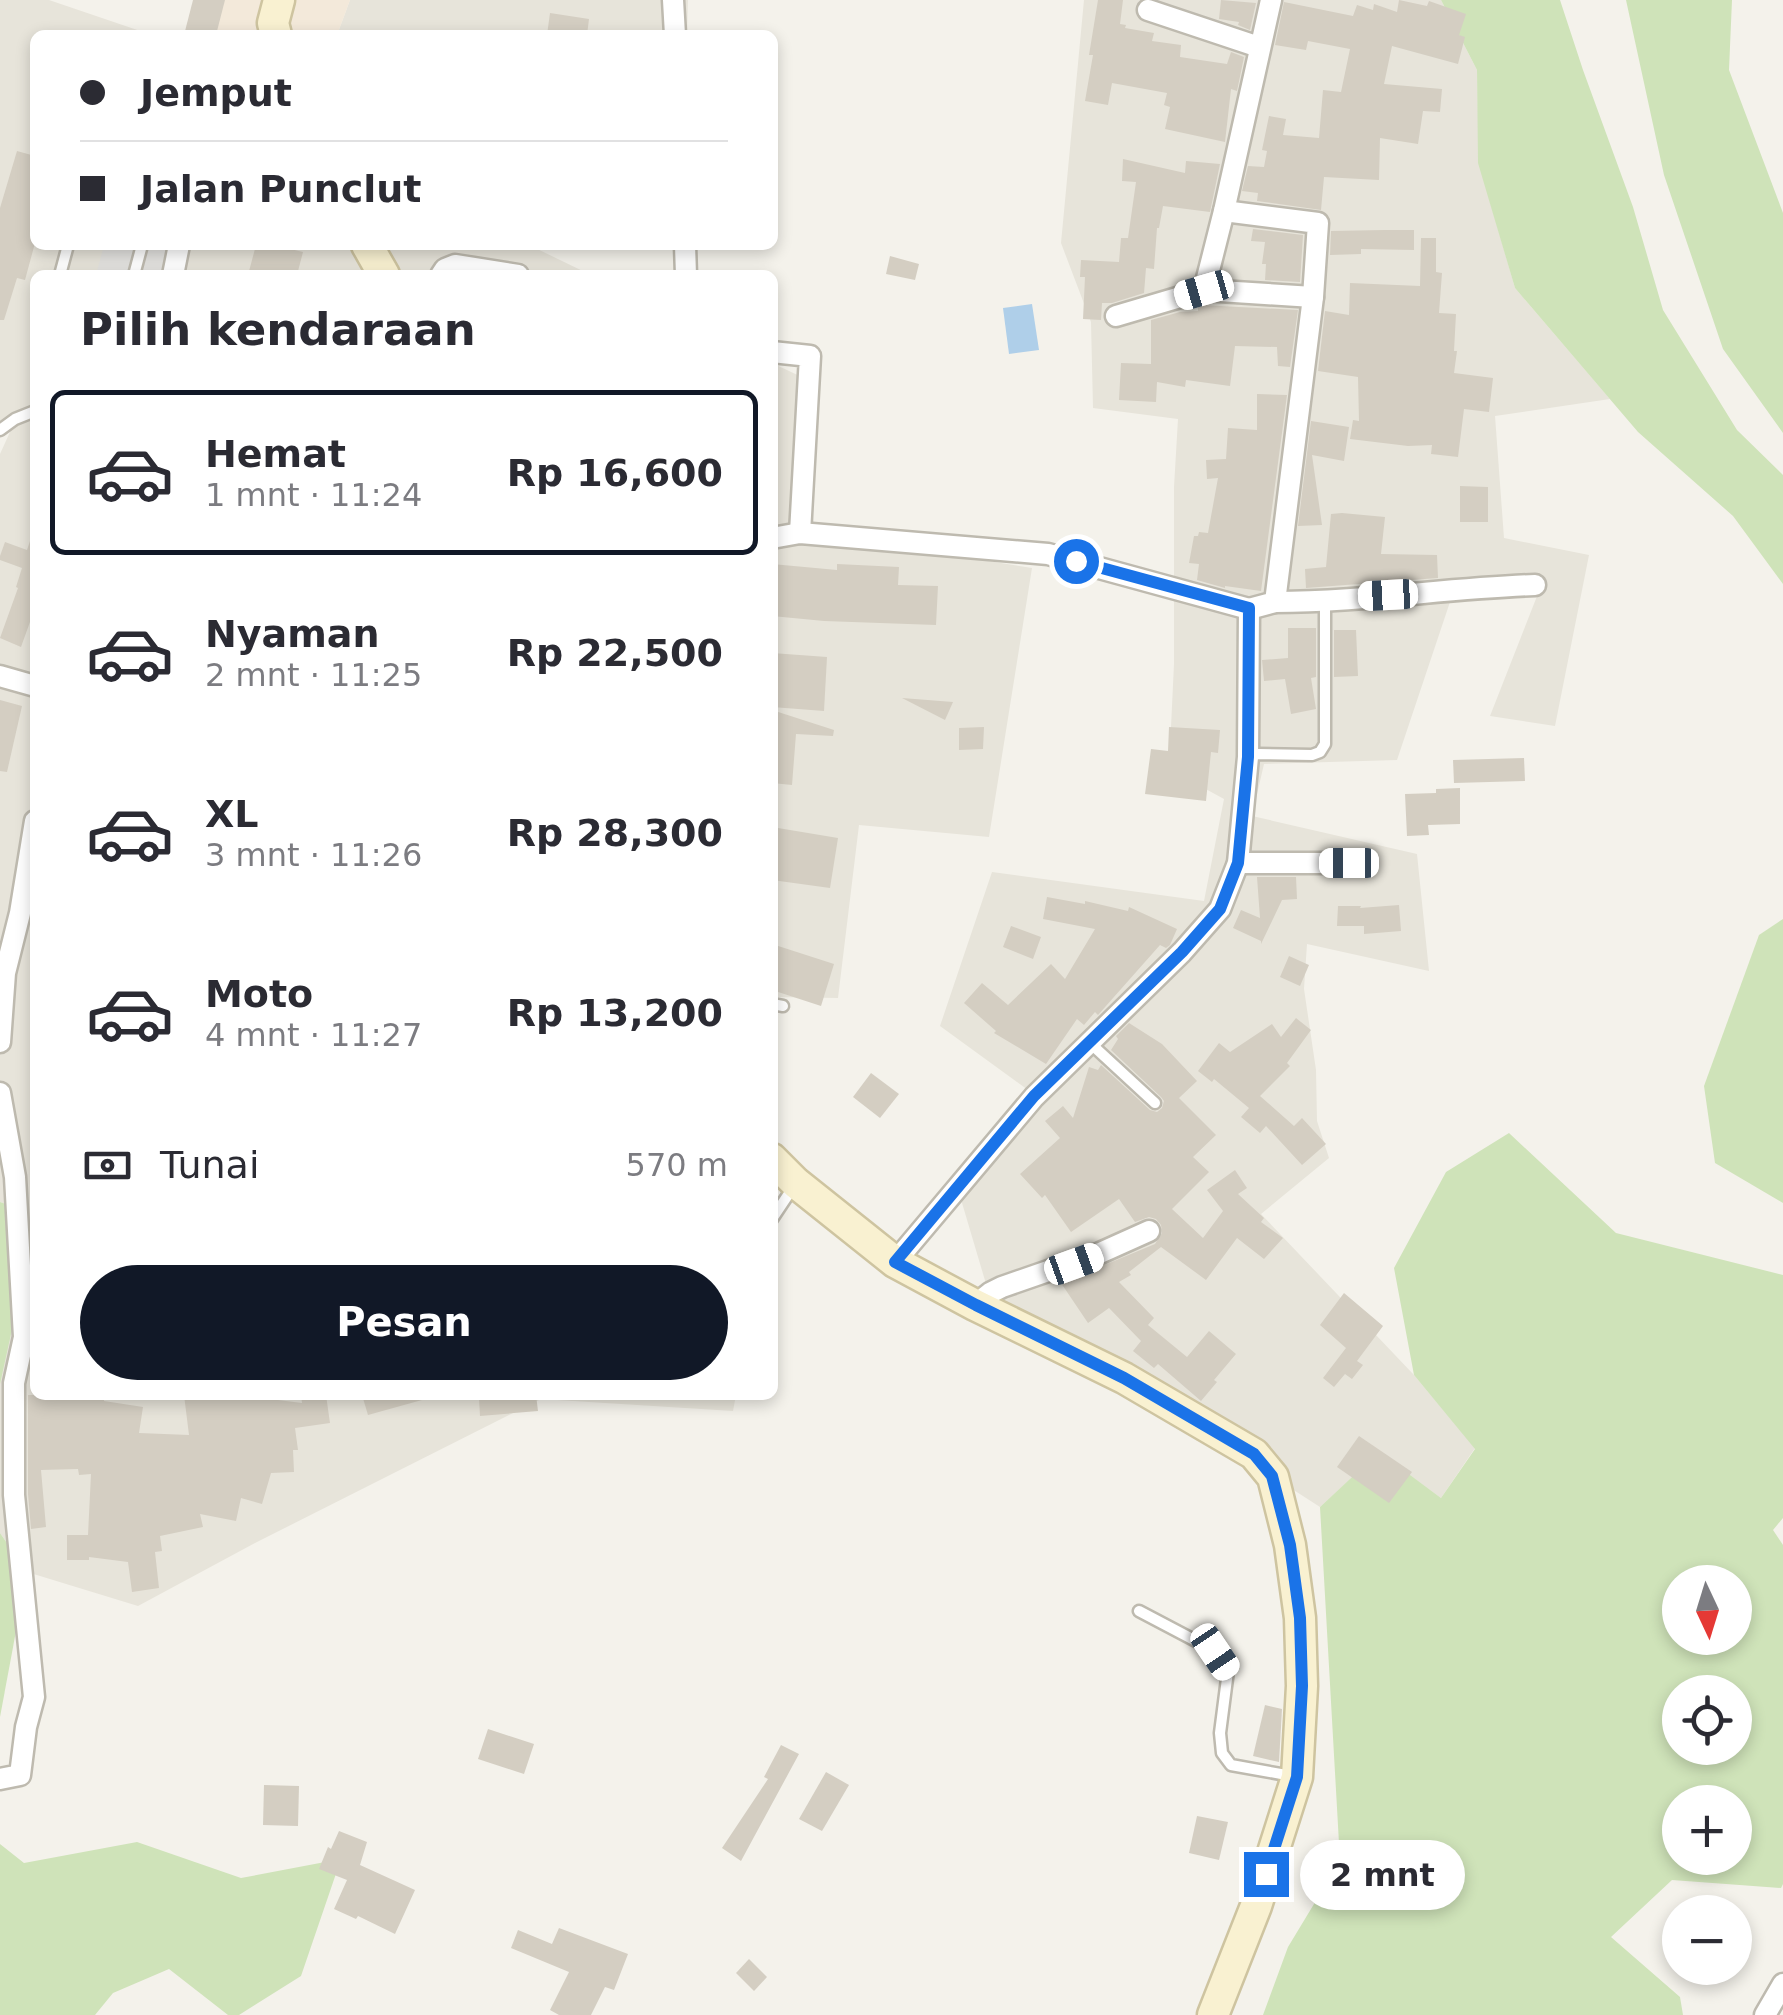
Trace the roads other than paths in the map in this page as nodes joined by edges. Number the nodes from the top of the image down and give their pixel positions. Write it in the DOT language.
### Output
graph roads {
  1 [pos="673,0"];
  2 [pos="1271,0"];
  3 [pos="1148,10"];
  4 [pos="675,30"];
  5 [pos="1260,47"];
  6 [pos="1224,211"];
  7 [pos="445,270"];
  8 [pos="486,270"];
  9 [pos="1204,290"];
  10 [pos="1313,298"];
  11 [pos="1116,316"];
  12 [pos="778,352"];
  13 [pos="30,413"];
  14 [pos="0,430"];
  15 [pos="800,533"];
  16 [pos="778,537"];
  17 [pos="1536,585"];
  18 [pos="1325,601"];
  19 [pos="1275,602"];
  20 [pos="1249,608"];
  21 [pos="0,676"];
  22 [pos="30,685"];
  23 [pos="1248,757"];
  24 [pos="30,852"];
  25 [pos="1238,863"];
  26 [pos="1349,863"];
  27 [pos="2,973"];
  28 [pos="0,1042"];
  29 [pos="1090,1043"];
  30 [pos="0,1093"];
  31 [pos="1155,1103"];
  32 [pos="778,1164"];
  33 [pos="796,1183"];
  34 [pos="778,1210"];
  35 [pos="1149,1231"];
  36 [pos="895,1262"];
  37 [pos="976,1305"];
  38 [pos="30,1337"];
  39 [pos="1139,1612"];
  40 [pos="1297,1777"];
  41 [pos="0,1779"];
  42 [pos="1783,1984"];
  43 [pos="1213,2015"];
  44 [pos="1765,2015"];
  1 -- 4 [label="street"];
  2 -- 5 [label="street"];
  3 -- 5 [label="street"];
  5 -- 6 [label="street"];
  6 -- 9 [label="street"];
  6 -- 10 [label="street"];
  7 -- 8 [label="street"];
  9 -- 10 [label="street"];
  9 -- 11 [label="street"];
  10 -- 19 [label="street"];
  12 -- 15 [label="street"];
  13 -- 14 [label="lane"];
  15 -- 16 [label="street"];
  15 -- 20 [label="street"];
  17 -- 18 [label="street"];
  18 -- 19 [label="street"];
  18 -- 23 [label="lane"];
  19 -- 20 [label="street"];
  20 -- 23 [label="street"];
  21 -- 22 [label="street"];
  23 -- 25 [label="street"];
  24 -- 27 [label="street"];
  25 -- 26 [label="street"];
  25 -- 29 [label="street"];
  27 -- 28 [label="street"];
  29 -- 31 [label="lane"];
  29 -- 36 [label="street"];
  30 -- 38 [label="street"];
  32 -- 33 [label="main road"];
  33 -- 34 [label="lane"];
  33 -- 36 [label="main road"];
  35 -- 37 [label="street"];
  36 -- 37 [label="main road"];
  37 -- 40 [label="main road"];
  38 -- 41 [label="street"];
  39 -- 40 [label="lane"];
  40 -- 43 [label="main road"];
  42 -- 44 [label="street"];
}
